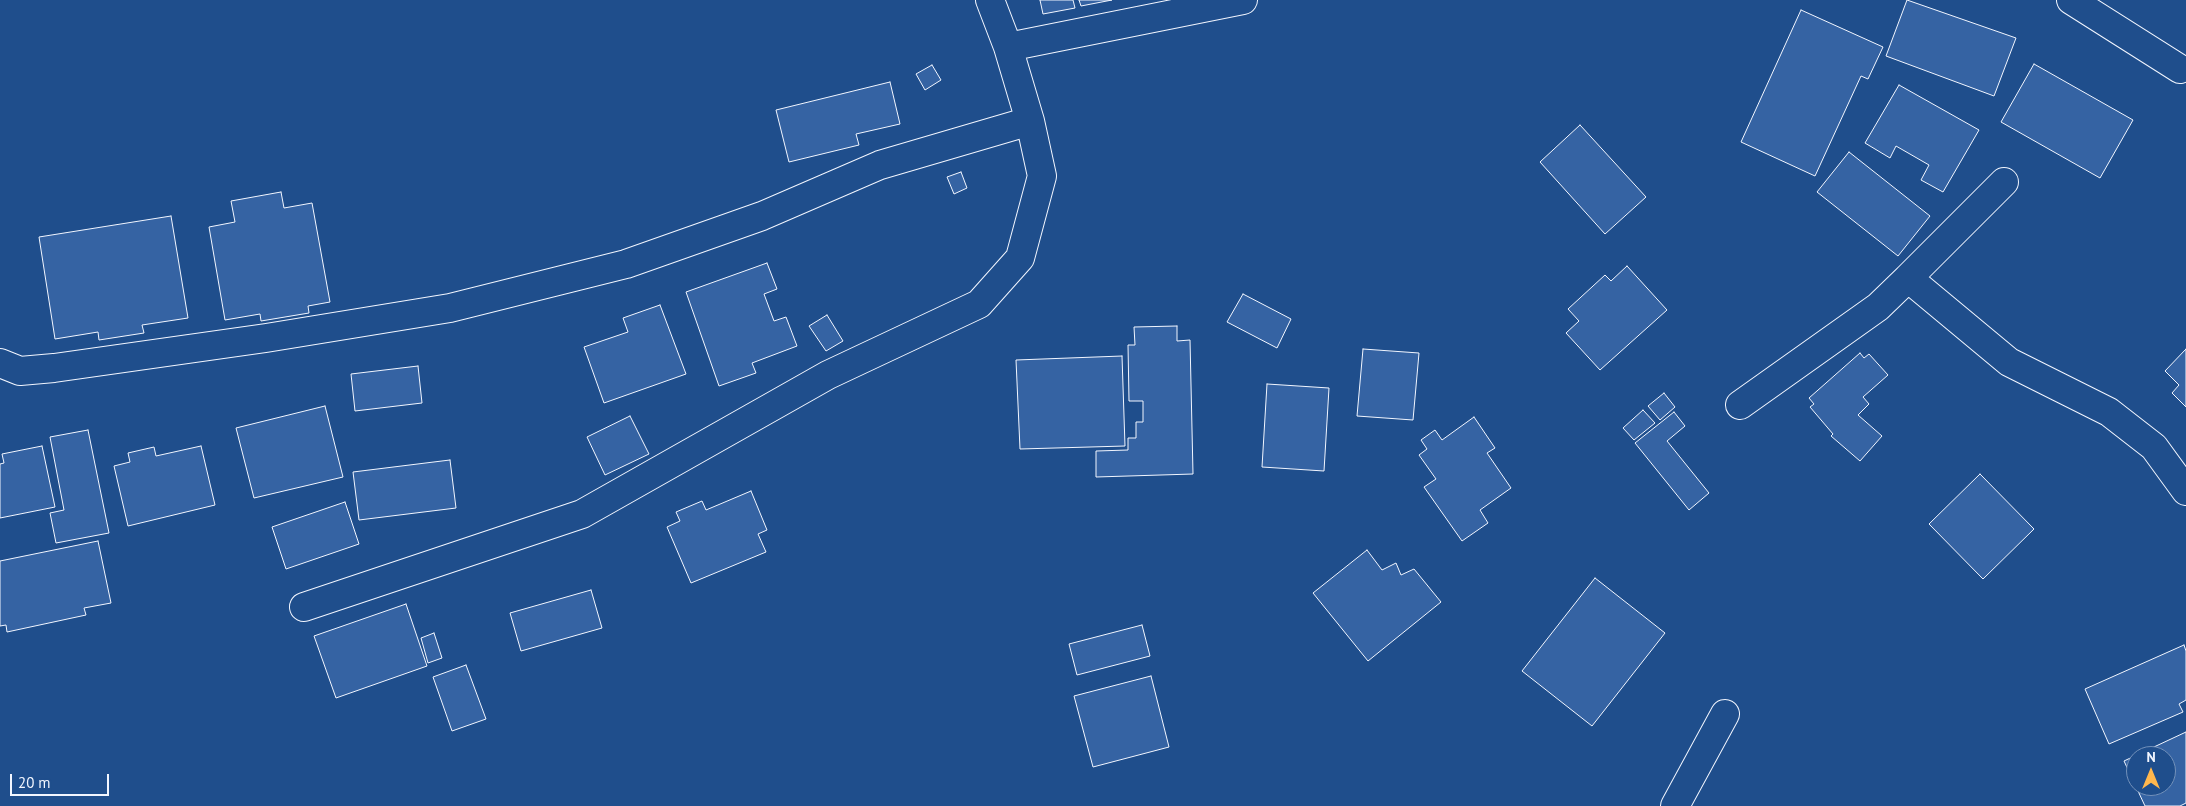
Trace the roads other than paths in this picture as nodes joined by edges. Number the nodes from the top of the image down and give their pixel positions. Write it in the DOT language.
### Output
graph roads {
  1 [pos="990,0"];
  2 [pos="1243,0"];
  3 [pos="2071,0"];
  4 [pos="1008,47"];
  5 [pos="2180,69"];
  6 [pos="1030,121"];
  7 [pos="2004,182"];
  8 [pos="1908,278"];
  9 [pos="0,363"];
  10 [pos="1740,405"];
  11 [pos="2186,491"];
  12 [pos="304,607"];
  13 [pos="1725,714"];
  14 [pos="1675,806"];
  1 -- 4 [label="street"];
  2 -- 4 [label="street"];
  3 -- 5 [label="street"];
  4 -- 6 [label="street"];
  6 -- 9 [label="street"];
  6 -- 12 [label="street"];
  7 -- 8 [label="street"];
  8 -- 10 [label="street"];
  8 -- 11 [label="street"];
  13 -- 14 [label="street"];
}
